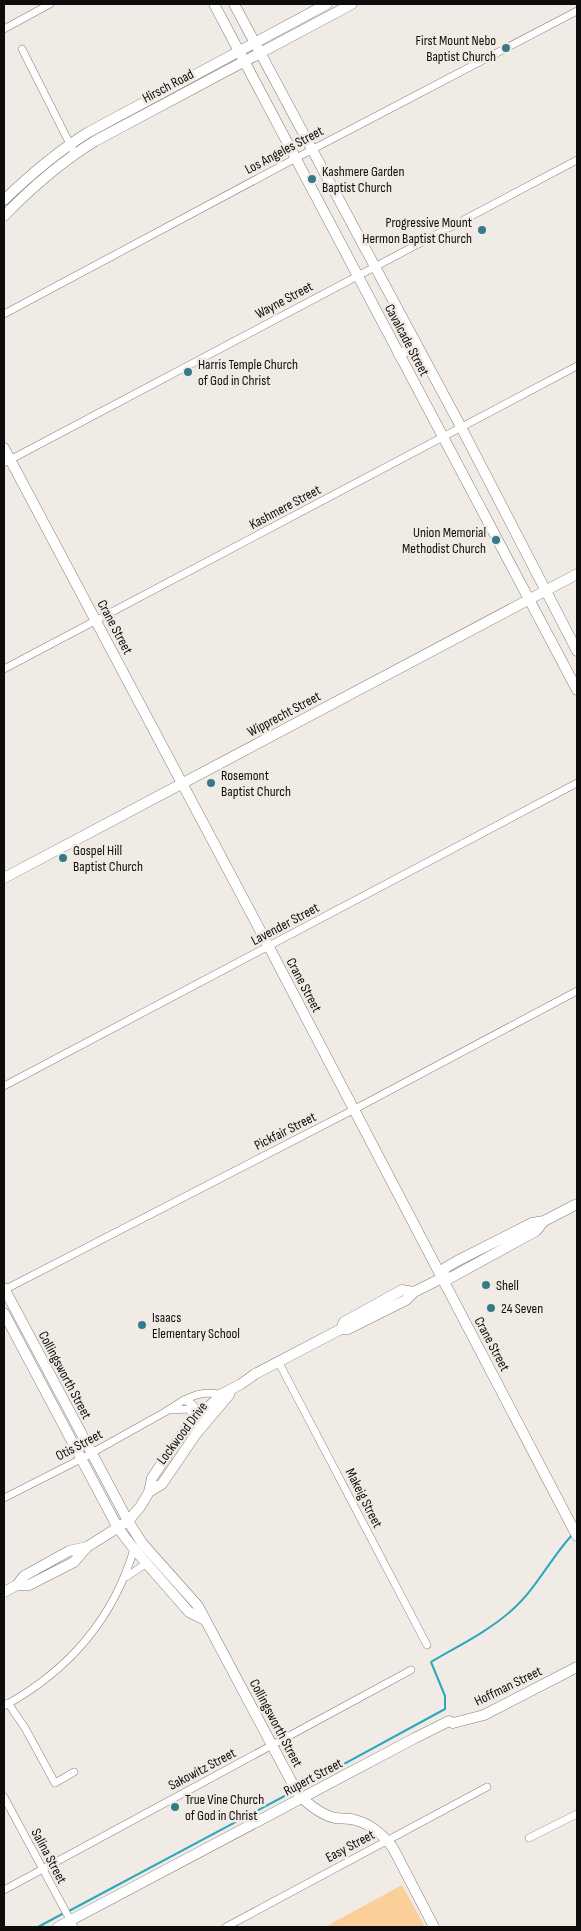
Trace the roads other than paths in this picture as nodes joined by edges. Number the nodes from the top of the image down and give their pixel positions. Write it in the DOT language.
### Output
graph roads {
  1 [pos="50,4"];
  2 [pos="214,4"];
  3 [pos="234,4"];
  4 [pos="327,4"];
  5 [pos="352,4"];
  6 [pos="577,11"];
  7 [pos="4,30"];
  8 [pos="253,42"];
  9 [pos="22,49"];
  10 [pos="238,51"];
  11 [pos="259,52"];
  12 [pos="244,61"];
  13 [pos="70,144"];
  14 [pos="312,150"];
  15 [pos="75,154"];
  16 [pos="296,158"];
  17 [pos="577,160"];
  18 [pos="4,200"];
  19 [pos="6,214"];
  20 [pos="374,267"];
  21 [pos="357,275"];
  22 [pos="4,314"];
  23 [pos="416,345"];
  24 [pos="399,355"];
  25 [pos="577,366"];
  26 [pos="461,427"];
  27 [pos="443,437"];
  28 [pos="4,448"];
  29 [pos="7,461"];
  30 [pos="503,508"];
  31 [pos="486,517"];
  32 [pos="577,574"];
  33 [pos="546,590"];
  34 [pos="529,599"];
  35 [pos="96,621"];
  36 [pos="577,651"];
  37 [pos="4,669"];
  38 [pos="576,682"];
  39 [pos="577,783"];
  40 [pos="182,784"];
  41 [pos="4,878"];
  42 [pos="269,947"];
  43 [pos="577,991"];
  44 [pos="4,1086"];
  45 [pos="353,1110"];
  46 [pos="577,1204"];
  47 [pos="442,1278"];
  48 [pos="4,1289"];
  49 [pos="4,1313"];
  50 [pos="278,1361"];
  51 [pos="236,1387"];
  52 [pos="222,1394"];
  53 [pos="184,1400"];
  54 [pos="165,1412"];
  55 [pos="202,1419"];
  56 [pos="91,1453"];
  57 [pos="81,1459"];
  58 [pos="4,1498"];
  59 [pos="128,1521"];
  60 [pos="118,1528"];
  61 [pos="577,1536"];
  62 [pos="134,1549"];
  63 [pos="147,1563"];
  64 [pos="126,1577"];
  65 [pos="4,1592"];
  66 [pos="205,1620"];
  67 [pos="427,1645"];
  68 [pos="577,1667"];
  69 [pos="411,1670"];
  70 [pos="6,1704"];
  71 [pos="449,1721"];
  72 [pos="272,1745"];
  73 [pos="74,1772"];
  74 [pos="487,1787"];
  75 [pos="298,1793"];
  76 [pos="4,1797"];
  77 [pos="577,1814"];
  78 [pos="529,1838"];
  79 [pos="386,1840"];
  80 [pos="42,1869"];
  81 [pos="4,1890"];
  82 [pos="71,1922"];
  83 [pos="58,1927"];
  84 [pos="226,1927"];
  85 [pos="434,1927"];
  1 -- 7 [label="street"];
  2 -- 10 [label="main road, Cavalcade Street"];
  3 -- 8 [label="main road, Cavalcade Street"];
  4 -- 8 [label="main road, Hirsch Road"];
  5 -- 11 [label="main road, Hirsch Road"];
  6 -- 14 [label="street, Los Angeles Street"];
  8 -- 10 [label="main road, Hirsch Road"];
  8 -- 11 [label="main road, Cavalcade Street"];
  9 -- 13 [label="street"];
  10 -- 12 [label="main road, Cavalcade Street"];
  10 -- 13 [label="main road, Hirsch Road"];
  11 -- 12 [label="main road, Hirsch Road"];
  11 -- 14 [label="main road, Cavalcade Street"];
  12 -- 15 [label="main road, Hirsch Road"];
  12 -- 16 [label="main road, Cavalcade Street"];
  13 -- 15 [label="street"];
  13 -- 18 [label="main road, Hirsch Road"];
  14 -- 16 [label="street, Los Angeles Street"];
  14 -- 20 [label="main road, Cavalcade Street"];
  15 -- 19 [label="main road, Hirsch Road"];
  16 -- 21 [label="main road, Cavalcade Street"];
  16 -- 22 [label="street, Los Angeles Street"];
  17 -- 20 [label="street, Wayne Street"];
  20 -- 21 [label="street, Wayne Street"];
  20 -- 23 [label="main road, Cavalcade Street"];
  21 -- 24 [label="main road, Cavalcade Street"];
  21 -- 29 [label="street, Wayne Street"];
  23 -- 24 [label="main road"];
  23 -- 26 [label="main road, Cavalcade Street"];
  24 -- 27 [label="main road, Cavalcade Street"];
  25 -- 26 [label="street, Kashmere Street"];
  26 -- 27 [label="street, Kashmere Street"];
  26 -- 30 [label="main road, Cavalcade Street"];
  27 -- 31 [label="main road, Cavalcade Street"];
  27 -- 35 [label="street, Kashmere Street"];
  28 -- 29 [label="main road, Crane Street"];
  29 -- 35 [label="main road, Crane Street"];
  30 -- 31 [label="main road"];
  30 -- 33 [label="main road, Cavalcade Street"];
  31 -- 34 [label="main road, Cavalcade Street"];
  32 -- 33 [label="main road, Wipprecht Street"];
  33 -- 34 [label="main road, Wipprecht Street"];
  33 -- 36 [label="main road, Cavalcade Street"];
  34 -- 38 [label="main road, Cavalcade Street"];
  34 -- 40 [label="main road, Wipprecht Street"];
  35 -- 37 [label="street, Kashmere Street"];
  35 -- 40 [label="main road, Crane Street"];
  39 -- 42 [label="street, Lavender Street"];
  40 -- 41 [label="main road, Wipprecht Street"];
  40 -- 42 [label="main road, Crane Street"];
  42 -- 44 [label="street, Lavender Street"];
  42 -- 45 [label="main road, Crane Street"];
  43 -- 45 [label="street, Pickfair Street"];
  45 -- 47 [label="main road, Crane Street"];
  45 -- 48 [label="street, Pickfair Street"];
  46 -- 47 [label="main road, Lockwood Drive"];
  47 -- 50 [label="main road, Lockwood Drive"];
  47 -- 61 [label="main road, Crane Street"];
  48 -- 56 [label="main road, Collingsworth Street"];
  49 -- 57 [label="main road, Collingsworth Street"];
  50 -- 51 [label="main road, Lockwood Drive"];
  50 -- 67 [label="street, Makeig Street"];
  51 -- 52 [label="main road, Lockwood Drive"];
  51 -- 55 [label="main road, Lockwood Drive"];
  52 -- 53 [label="street, Otis Street"];
  52 -- 55 [label="main road, Lockwood Drive"];
  53 -- 54 [label="street, Otis Street"];
  53 -- 55 [label="street"];
  54 -- 55 [label="street, Otis Street"];
  54 -- 56 [label="street, Otis Street"];
  55 -- 59 [label="main road, Lockwood Drive"];
  56 -- 57 [label="street, Otis Street"];
  56 -- 59 [label="main road, Collingsworth Street"];
  57 -- 58 [label="street, Otis Street"];
  57 -- 60 [label="main road, Collingsworth Street"];
  59 -- 60 [label="main road, Lockwood Drive"];
  59 -- 66 [label="main road, Collingsworth Street"];
  60 -- 62 [label="main road, Collingsworth Street"];
  60 -- 65 [label="main road, Lockwood Drive"];
  62 -- 63 [label="main road, Collingsworth Street"];
  62 -- 64 [label="street"];
  63 -- 64 [label="street"];
  63 -- 66 [label="main road, Collingsworth Street"];
  64 -- 70 [label="street"];
  66 -- 72 [label="main road, Collingsworth Street"];
  68 -- 71 [label="main road, Hoffman Street"];
  69 -- 72 [label="street, Sakowitz Street"];
  70 -- 73 [label="street"];
  71 -- 75 [label="main road, Rupert Street"];
  72 -- 75 [label="main road, Collingsworth Street"];
  72 -- 80 [label="street, Sakowitz Street"];
  74 -- 79 [label="street, Easy Street"];
  75 -- 79 [label="main road, Collingsworth Street"];
  75 -- 82 [label="main road, Rupert Street"];
  76 -- 80 [label="street, Salina Street"];
  77 -- 78 [label="street"];
  79 -- 84 [label="street, Easy Street"];
  79 -- 85 [label="main road, Collingsworth Street"];
  80 -- 81 [label="street, Sakowitz Street"];
  80 -- 82 [label="street, Salina Street"];
  82 -- 83 [label="main road, Rupert Street"];
}
